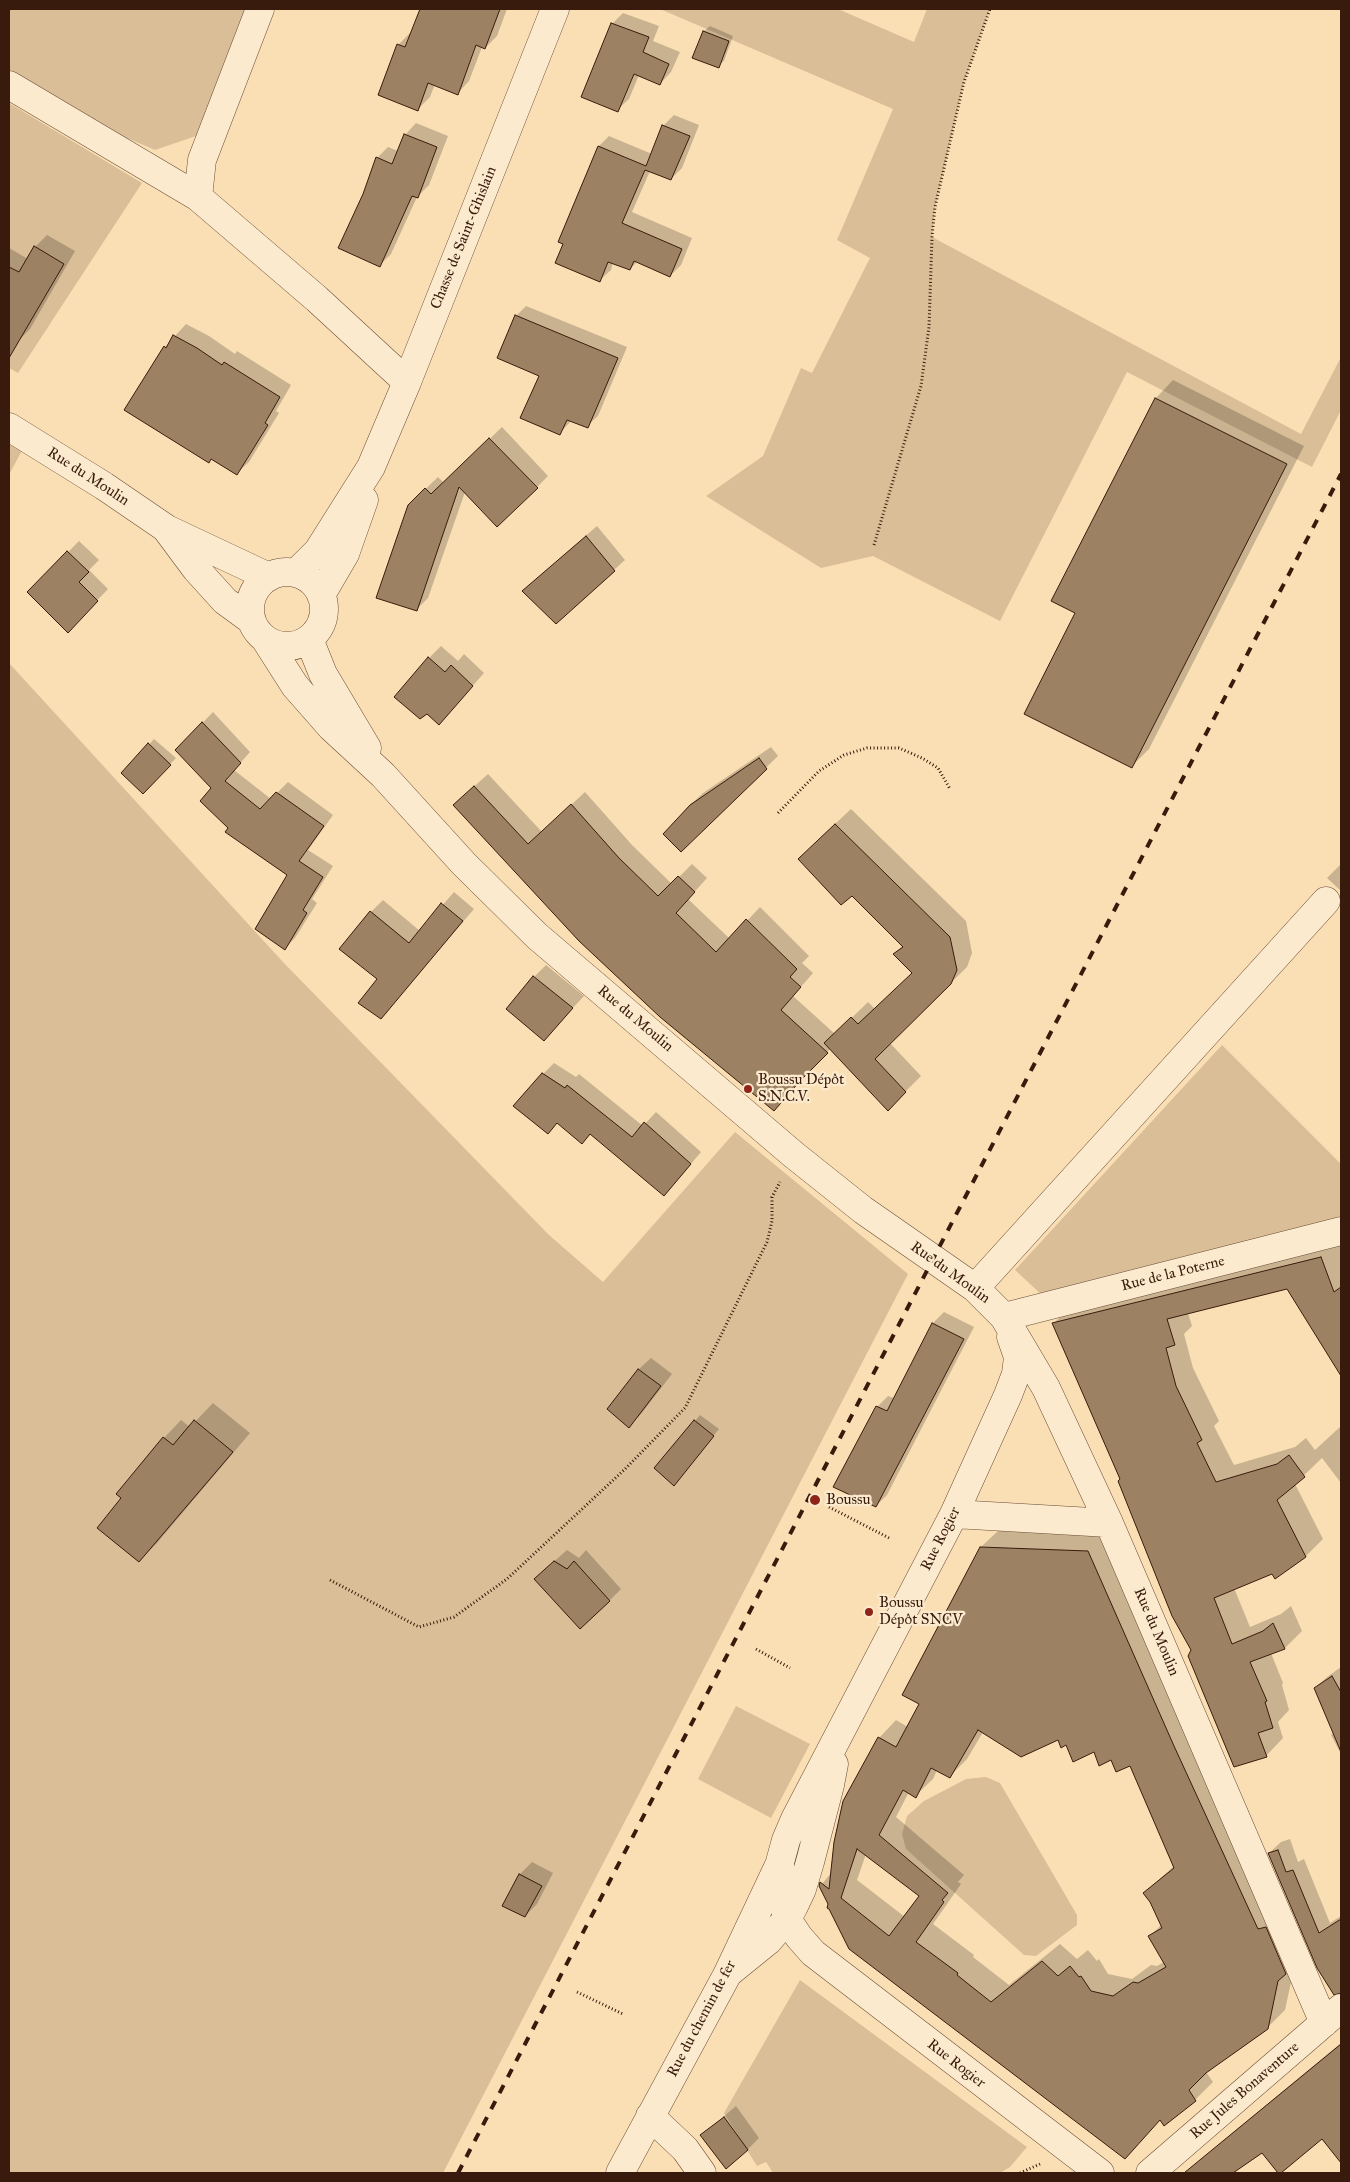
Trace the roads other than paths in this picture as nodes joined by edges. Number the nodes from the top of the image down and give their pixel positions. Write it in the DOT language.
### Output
graph roads {
  1 [pos="260,9"];
  2 [pos="555,9"];
  3 [pos="9,85"];
  4 [pos="198,197"];
  5 [pos="407,382"];
  6 [pos="9,427"];
  7 [pos="371,467"];
  8 [pos="166,529"];
  9 [pos="296,573"];
  10 [pos="269,576"];
  11 [pos="321,594"];
  12 [pos="258,630"];
  13 [pos="309,639"];
  14 [pos="383,775"];
  15 [pos="1326,902"];
  16 [pos="1341,1231"];
  17 [pos="976,1288"];
  18 [pos="1004,1317"];
  19 [pos="954,1514"];
  20 [pos="1109,1523"];
  21 [pos="838,1738"];
  22 [pos="780,1862"];
  23 [pos="800,1936"];
  24 [pos="727,1975"];
  25 [pos="1332,2016"];
  26 [pos="650,2116"];
  27 [pos="620,2173"];
  28 [pos="702,2173"];
  29 [pos="1100,2173"];
  30 [pos="1150,2173"];
  1 -- 4 [label="street"];
  2 -- 5 [label="street, Chasse de Saint-Ghislain"];
  3 -- 4 [label="street"];
  4 -- 5 [label="street"];
  5 -- 7 [label="street, Chasse de Saint-Ghislain"];
  6 -- 8 [label="street, Rue du Moulin"];
  7 -- 9 [label="street, Chasse de Saint-Ghislain"];
  7 -- 11 [label="street, Chasse de Saint-Ghislain"];
  8 -- 10 [label="street, Rue du Moulin"];
  8 -- 12 [label="street, Rue du Moulin"];
  9 -- 10 [label="street"];
  9 -- 11 [label="street"];
  10 -- 12 [label="street"];
  11 -- 13 [label="street"];
  12 -- 13 [label="street"];
  12 -- 14 [label="street, Rue du Moulin"];
  13 -- 14 [label="street, Rue du Moulin"];
  14 -- 17 [label="street, Rue du Moulin"];
  15 -- 17 [label="street"];
  16 -- 18 [label="street, Rue de la Poterne"];
  17 -- 18 [label="street, Rue du Moulin"];
  18 -- 19 [label="street, Rue Rogier"];
  18 -- 20 [label="street, Rue du Moulin"];
  19 -- 20 [label="street"];
  19 -- 21 [label="street, Rue Rogier"];
  20 -- 25 [label="street, Rue du Moulin"];
  21 -- 22 [label="street, Rue Rogier"];
  21 -- 23 [label="street"];
  22 -- 23 [label="street"];
  22 -- 24 [label="street, Rue du chemin de fer"];
  23 -- 24 [label="street"];
  23 -- 29 [label="street, Rue Rogier"];
  24 -- 26 [label="street, Rue du chemin de fer"];
  25 -- 30 [label="street, Rue Jules Bonaventure"];
  26 -- 27 [label="street, Rue du chemin de fer"];
  26 -- 28 [label="street"];
}
